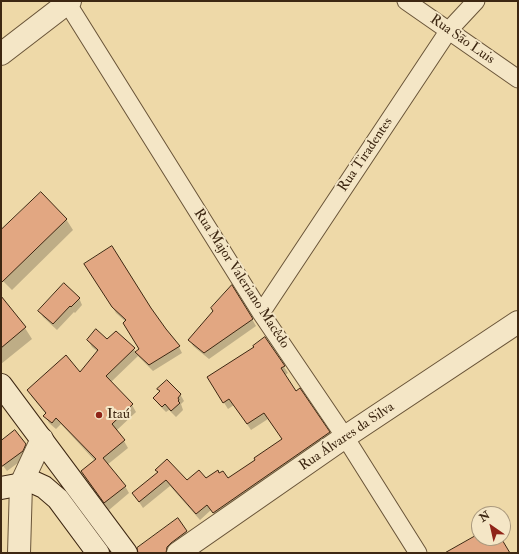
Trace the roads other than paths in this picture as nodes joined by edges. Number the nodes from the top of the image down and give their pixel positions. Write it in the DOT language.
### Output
graph roads {
  1 [pos="406,1"];
  2 [pos="476,1"];
  3 [pos="68,2"];
  4 [pos="449,30"];
  5 [pos="1,54"];
  6 [pos="518,79"];
  7 [pos="261,313"];
  8 [pos="518,322"];
  9 [pos="1,385"];
  10 [pos="345,437"];
  11 [pos="45,443"];
  12 [pos="11,486"];
  13 [pos="19,553"];
  14 [pos="98,553"];
  15 [pos="126,553"];
  16 [pos="178,553"];
  17 [pos="418,553"];
  1 -- 4 [label="street, Rua São Luis"];
  2 -- 4 [label="street, Rua Tiradentes"];
  3 -- 5 [label="street"];
  3 -- 7 [label="street, Rua Major Valeriano Macêdo"];
  4 -- 6 [label="street, Rua São Luis"];
  4 -- 7 [label="street, Rua Tiradentes"];
  7 -- 10 [label="street, Rua Major Valeriano Macêdo"];
  8 -- 10 [label="street, Rua Álvares da Silva"];
  9 -- 11 [label="street"];
  10 -- 16 [label="street, Rua Álvares da Silva"];
  10 -- 17 [label="street, Rua Major Valeriano Macêdo"];
  11 -- 12 [label="street"];
  11 -- 15 [label="street"];
  12 -- 13 [label="street"];
  12 -- 14 [label="street"];
}
